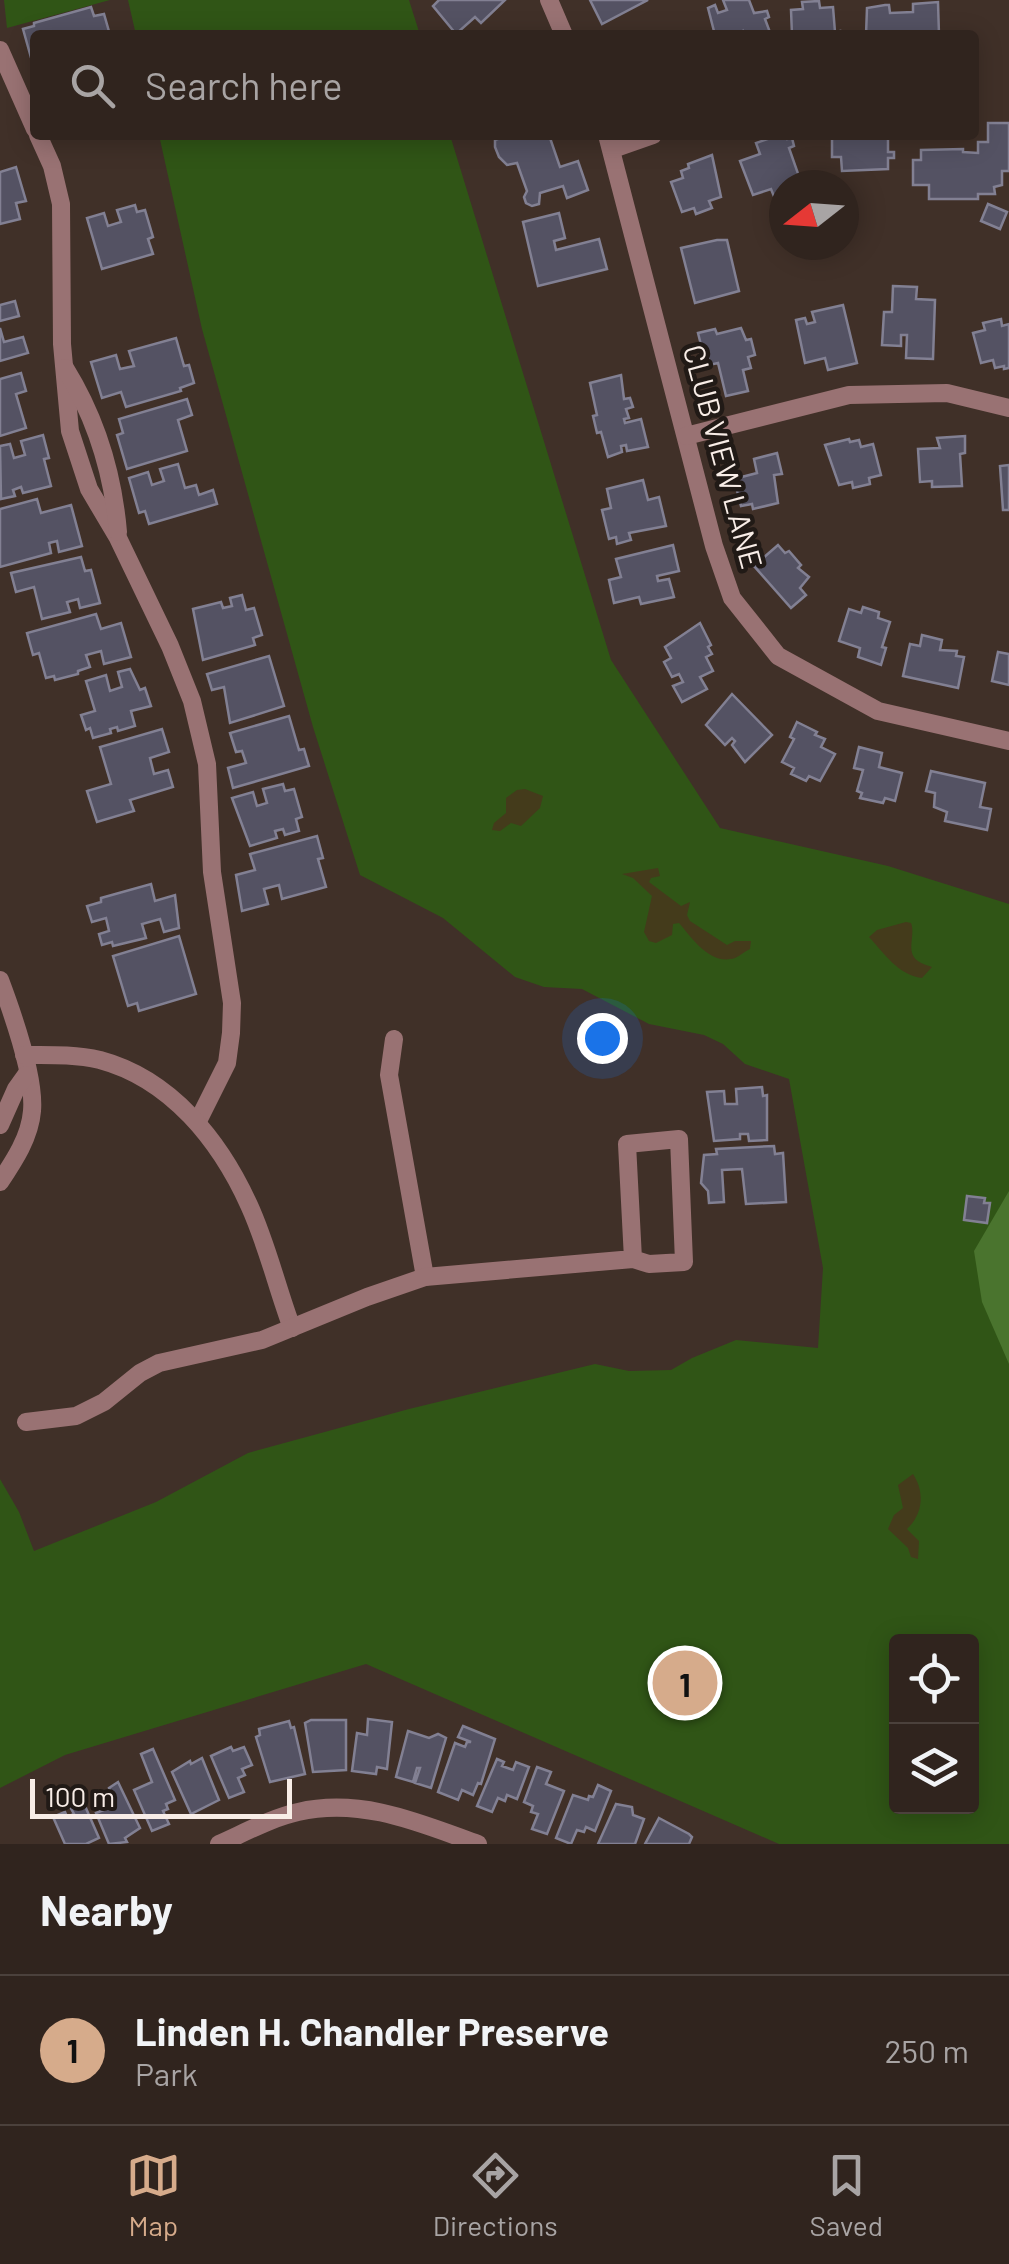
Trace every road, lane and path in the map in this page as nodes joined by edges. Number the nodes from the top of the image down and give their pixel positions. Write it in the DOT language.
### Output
graph roads {
  1 [pos="549,0"];
  2 [pos="562,30"];
  3 [pos="0,50"];
  4 [pos="30,118"];
  5 [pos="40,140"];
  6 [pos="610,142"];
  7 [pos="1009,408"];
  8 [pos="686,436"];
  9 [pos="1009,741"];
  10 [pos="0,980"];
  11 [pos="394,1039"];
  12 [pos="24,1056"];
  13 [pos="26,1075"];
  14 [pos="198,1121"];
  15 [pos="0,1125"];
  16 [pos="0,1182"];
  17 [pos="633,1259"];
  18 [pos="425,1277"];
  19 [pos="292,1328"];
  20 [pos="26,1422"];
  21 [pos="219,1844"];
  22 [pos="478,1844"];
  1 -- 2 [label="street"];
  3 -- 4 [label="street"];
  5 -- 14 [label="street"];
  6 -- 8 [label="street, CLUB VIEW LANE"];
  7 -- 8 [label="street"];
  8 -- 9 [label="street, CLUB VIEW LANE"];
  10 -- 12 [label="street"];
  11 -- 18 [label="street"];
  12 -- 13 [label="street"];
  12 -- 14 [label="street"];
  13 -- 15 [label="street"];
  13 -- 16 [label="street"];
  14 -- 19 [label="street"];
  17 -- 17 [label="street"];
  17 -- 18 [label="street"];
  18 -- 19 [label="street"];
  19 -- 20 [label="street"];
  21 -- 22 [label="street"];
}
